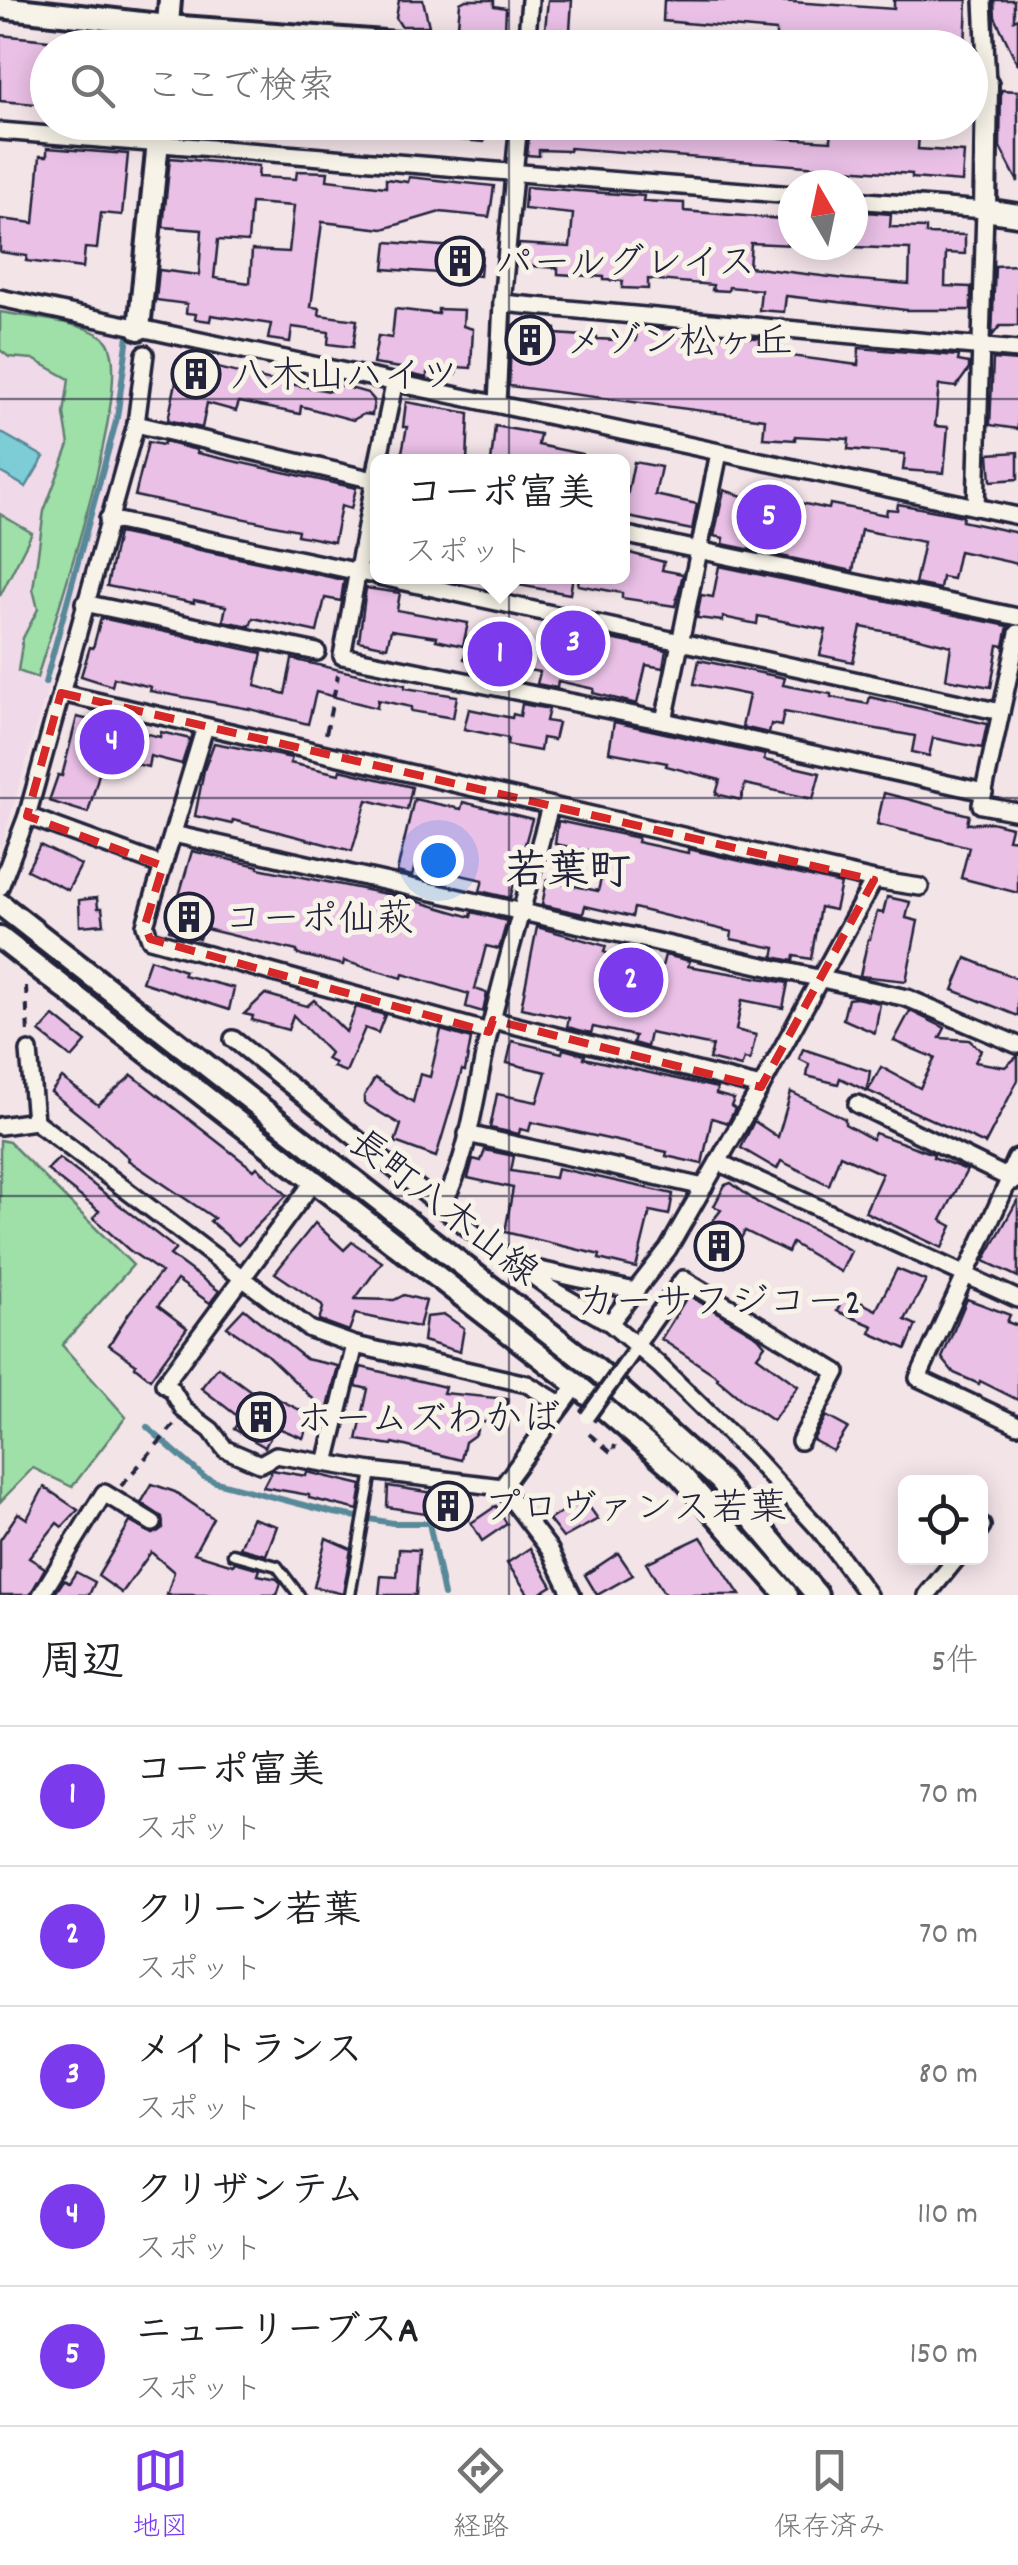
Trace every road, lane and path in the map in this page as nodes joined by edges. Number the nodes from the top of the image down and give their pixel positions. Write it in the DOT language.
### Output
graph roads {
  1 [pos="170,0"];
  2 [pos="530,0"];
  3 [pos="983,0"];
  4 [pos="0,7"];
  5 [pos="128,30"];
  6 [pos="168,30"];
  7 [pos="528,30"];
  8 [pos="982,30"];
  9 [pos="0,131"];
  10 [pos="30,134"];
  11 [pos="95,140"];
  12 [pos="158,140"];
  13 [pos="518,140"];
  14 [pos="982,140"];
  15 [pos="158,146"];
  16 [pos="515,172"];
  17 [pos="778,194"];
  18 [pos="868,201"];
  19 [pos="985,210"];
  20 [pos="1018,215"];
  21 [pos="0,298"];
  22 [pos="502,303"];
  23 [pos="139,328"];
  24 [pos="983,345"];
  25 [pos="1018,350"];
  26 [pos="145,354"];
  27 [pos="394,385"];
  28 [pos="497,404"];
  29 [pos="136,424"];
  30 [pos="380,454"];
  31 [pos="719,454"];
  32 [pos="370,480"];
  33 [pos="976,508"];
  34 [pos="370,513"];
  35 [pos="1018,516"];
  36 [pos="108,519"];
  37 [pos="630,536"];
  38 [pos="699,551"];
  39 [pos="359,572"];
  40 [pos="370,574"];
  41 [pos="416,584"];
  42 [pos="84,604"];
  43 [pos="1018,617"];
  44 [pos="1018,633"];
  45 [pos="679,640"];
  46 [pos="317,652"];
  47 [pos="342,656"];
  48 [pos="62,693"];
  49 [pos="1001,712"];
  50 [pos="664,721"];
  51 [pos="204,727"];
  52 [pos="322,754"];
  53 [pos="984,792"];
  54 [pos="550,806"];
  55 [pos="1018,812"];
  56 [pos="26,816"];
  57 [pos="172,834"];
  58 [pos="163,866"];
  59 [pos="874,880"];
  60 [pos="0,886"];
  61 [pos="920,888"];
  62 [pos="0,904"];
  63 [pos="522,913"];
  64 [pos="0,938"];
  65 [pos="25,978"];
  66 [pos="818,980"];
  67 [pos="491,1026"];
  68 [pos="233,1039"];
  69 [pos="1018,1045"];
  70 [pos="29,1051"];
  71 [pos="762,1087"];
  72 [pos="856,1104"];
  73 [pos="35,1121"];
  74 [pos="0,1126"];
  75 [pos="467,1134"];
  76 [pos="718,1162"];
  77 [pos="1015,1173"];
  78 [pos="314,1181"];
  79 [pos="704,1187"];
  80 [pos="441,1206"];
  81 [pos="517,1265"];
  82 [pos="968,1275"];
  83 [pos="242,1276"];
  84 [pos="635,1290"];
  85 [pos="1018,1299"];
  86 [pos="610,1323"];
  87 [pos="356,1345"];
  88 [pos="634,1349"];
  89 [pos="577,1385"];
  90 [pos="562,1406"];
  91 [pos="587,1417"];
  92 [pos="1018,1424"];
  93 [pos="169,1431"];
  94 [pos="800,1441"];
  95 [pos="326,1464"];
  96 [pos="372,1471"];
  97 [pos="502,1486"];
  98 [pos="112,1497"];
  99 [pos="153,1523"];
  100 [pos="232,1554"];
  101 [pos="951,1565"];
  102 [pos="41,1595"];
  103 [pos="299,1595"];
  104 [pos="350,1595"];
  105 [pos="572,1595"];
  106 [pos="787,1595"];
  107 [pos="817,1595"];
  108 [pos="868,1595"];
  109 [pos="926,1595"];
  1 -- 6 [label="street"];
  2 -- 7 [label="street"];
  3 -- 8 [label="street"];
  4 -- 5 [label="street"];
  9 -- 10 [label="street"];
  11 -- 15 [label="street"];
  12 -- 15 [label="street"];
  13 -- 16 [label="street"];
  14 -- 19 [label="street"];
  15 -- 16 [label="street"];
  15 -- 23 [label="street"];
  16 -- 17 [label="street"];
  16 -- 22 [label="street"];
  18 -- 19 [label="street"];
  19 -- 20 [label="street"];
  19 -- 24 [label="street"];
  21 -- 23 [label="street"];
  22 -- 24 [label="street"];
  22 -- 28 [label="street"];
  23 -- 27 [label="street"];
  24 -- 25 [label="street"];
  24 -- 33 [label="street"];
  26 -- 29 [label="street"];
  27 -- 28 [label="street"];
  27 -- 30 [label="street"];
  28 -- 31 [label="street"];
  29 -- 32 [label="street"];
  29 -- 36 [label="street"];
  31 -- 33 [label="street"];
  31 -- 38 [label="street"];
  33 -- 35 [label="street"];
  34 -- 39 [label="street"];
  36 -- 39 [label="street"];
  36 -- 42 [label="street"];
  37 -- 38 [label="street"];
  38 -- 43 [label="street"];
  38 -- 45 [label="street"];
  39 -- 40 [label="street"];
  39 -- 47 [label="street"];
  41 -- 45 [label="street"];
  42 -- 46 [label="street"];
  42 -- 48 [label="street"];
  44 -- 49 [label="street"];
  45 -- 49 [label="street"];
  45 -- 50 [label="street"];
  47 -- 50 [label="street"];
  47 -- 52 [label="path"];
  48 -- 51 [label="street"];
  48 -- 56 [label="street"];
  49 -- 53 [label="street"];
  50 -- 53 [label="street"];
  51 -- 52 [label="street"];
  51 -- 57 [label="street"];
  52 -- 54 [label="street"];
  53 -- 55 [label="street"];
  54 -- 59 [label="street"];
  54 -- 63 [label="street"];
  56 -- 58 [label="street"];
  56 -- 60 [label="street"];
  57 -- 58 [label="street"];
  57 -- 63 [label="street"];
  58 -- 67 [label="street"];
  59 -- 61 [label="street"];
  59 -- 66 [label="street"];
  62 -- 107 [label="street, 長町八木山線"];
  63 -- 66 [label="street"];
  63 -- 67 [label="street"];
  64 -- 78 [label="street"];
  65 -- 70 [label="path"];
  66 -- 69 [label="street"];
  66 -- 71 [label="street"];
  67 -- 71 [label="street"];
  67 -- 75 [label="street"];
  68 -- 80 [label="street"];
  70 -- 73 [label="street"];
  71 -- 76 [label="street"];
  72 -- 77 [label="street"];
  73 -- 74 [label="street"];
  73 -- 83 [label="street"];
  75 -- 79 [label="street"];
  75 -- 80 [label="street"];
  76 -- 79 [label="street"];
  76 -- 82 [label="street"];
  77 -- 82 [label="street"];
  78 -- 83 [label="street"];
  78 -- 89 [label="street"];
  79 -- 84 [label="street"];
  80 -- 81 [label="street"];
  81 -- 84 [label="street"];
  81 -- 86 [label="street"];
  82 -- 85 [label="street"];
  82 -- 92 [label="street"];
  83 -- 87 [label="street"];
  83 -- 95 [label="street"];
  84 -- 86 [label="street"];
  86 -- 88 [label="street"];
  87 -- 90 [label="street"];
  87 -- 95 [label="street"];
  88 -- 91 [label="street, bridge"];
  88 -- 94 [label="street"];
  88 -- 108 [label="street"];
  89 -- 90 [label="street"];
  89 -- 106 [label="street"];
  90 -- 97 [label="street"];
  93 -- 98 [label="path"];
  95 -- 96 [label="street"];
  96 -- 97 [label="street"];
  96 -- 104 [label="lane"];
  97 -- 105 [label="street"];
  98 -- 99 [label="street"];
  98 -- 102 [label="street"];
  100 -- 103 [label="lane"];
  101 -- 109 [label="street"];
}
